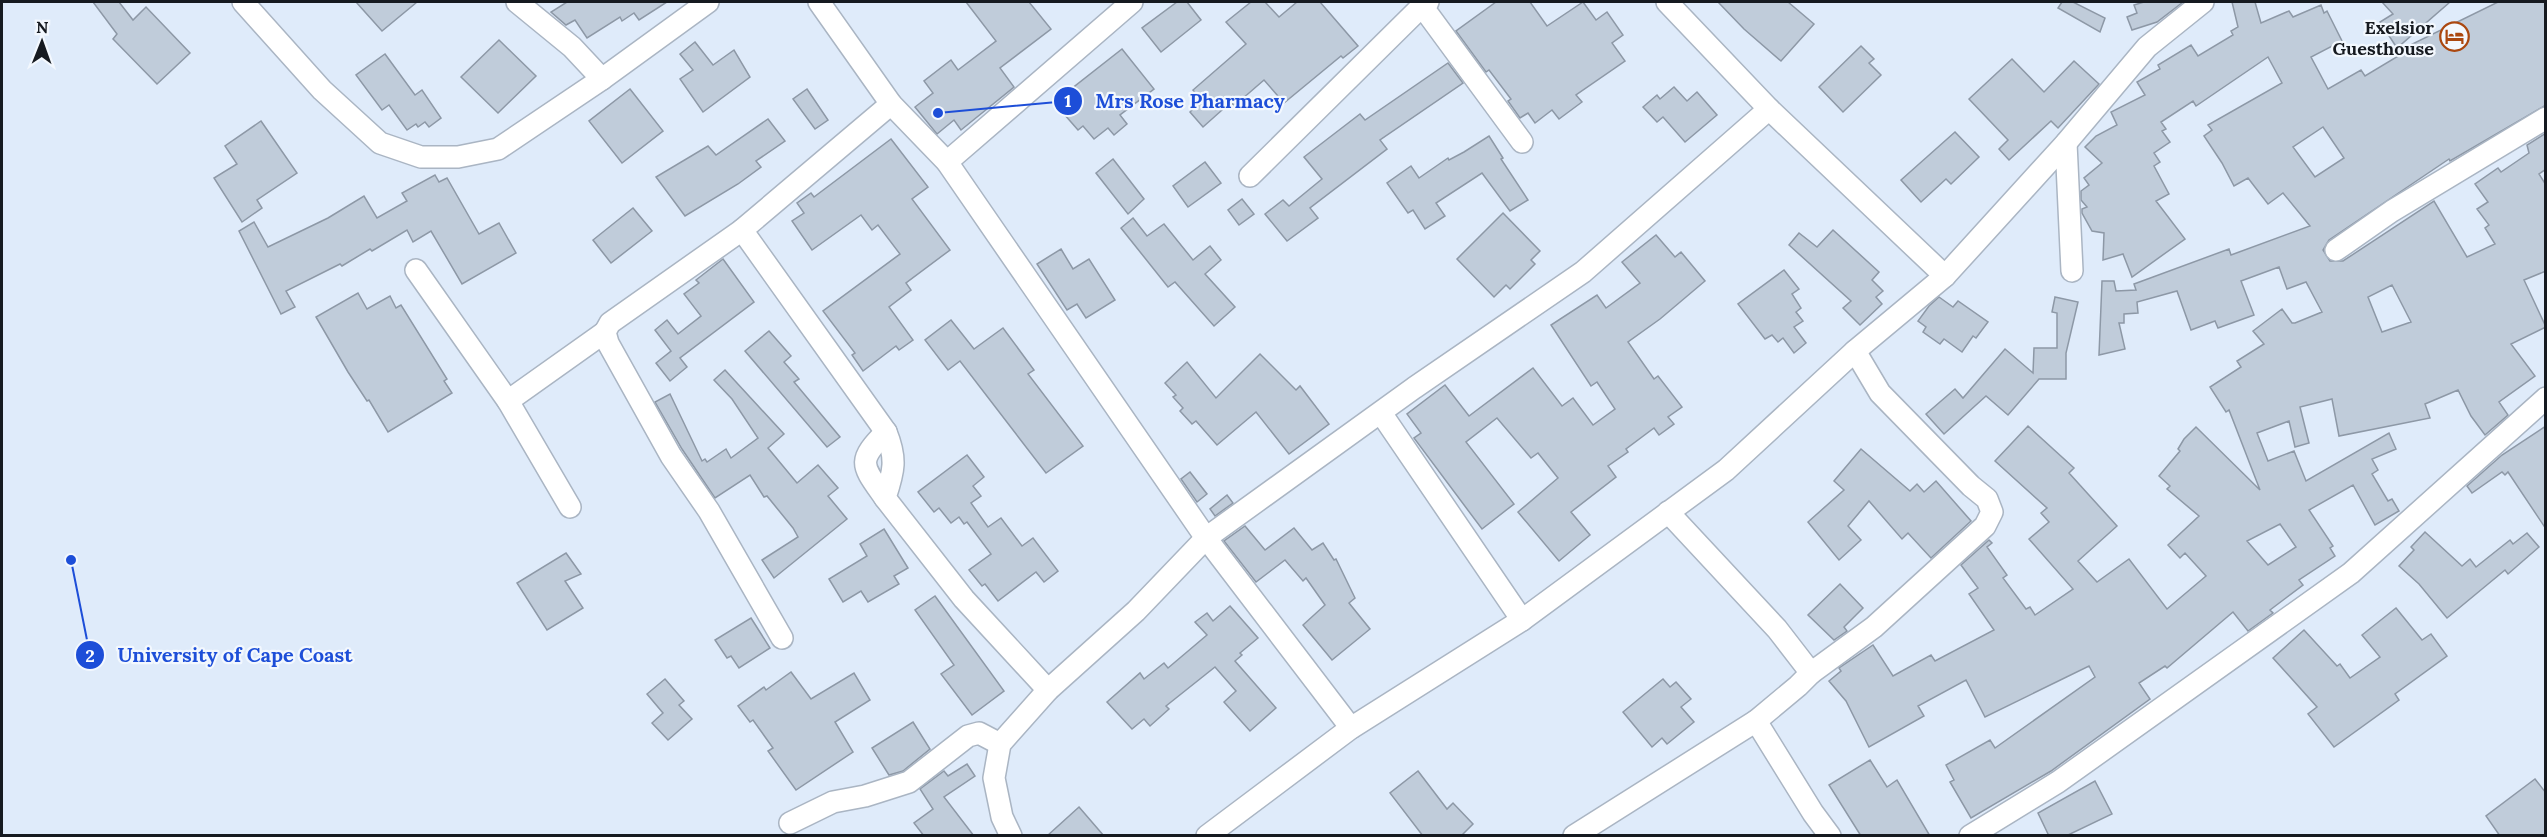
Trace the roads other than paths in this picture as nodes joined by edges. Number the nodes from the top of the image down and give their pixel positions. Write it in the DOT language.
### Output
graph roads {
  1 [pos="243,2"];
  2 [pos="517,2"];
  3 [pos="708,2"];
  4 [pos="819,2"];
  5 [pos="1132,2"];
  6 [pos="1667,2"];
  7 [pos="2203,2"];
  8 [pos="1425,4"];
  9 [pos="602,79"];
  10 [pos="891,104"];
  11 [pos="1769,109"];
  12 [pos="2546,118"];
  13 [pos="1522,142"];
  14 [pos="2066,143"];
  15 [pos="947,162"];
  16 [pos="1250,176"];
  17 [pos="742,230"];
  18 [pos="2336,250"];
  19 [pos="416,270"];
  20 [pos="2072,271"];
  21 [pos="1945,276"];
  22 [pos="605,332"];
  23 [pos="1855,351"];
  24 [pos="2546,398"];
  25 [pos="508,401"];
  26 [pos="1382,413"];
  27 [pos="886,432"];
  28 [pos="885,498"];
  29 [pos="570,507"];
  30 [pos="1668,512"];
  31 [pos="1206,538"];
  32 [pos="1522,620"];
  33 [pos="782,638"];
  34 [pos="1811,673"];
  35 [pos="1048,690"];
  36 [pos="1756,721"];
  37 [pos="1351,728"];
  38 [pos="1000,744"];
  39 [pos="790,823"];
  40 [pos="1011,836"];
  41 [pos="1207,836"];
  42 [pos="1574,836"];
  43 [pos="1830,836"];
  44 [pos="1971,836"];
  1 -- 9 [label="street"];
  2 -- 9 [label="street"];
  3 -- 9 [label="street"];
  4 -- 10 [label="street"];
  5 -- 15 [label="street"];
  6 -- 11 [label="street"];
  7 -- 14 [label="street"];
  8 -- 13 [label="street"];
  8 -- 16 [label="street"];
  10 -- 15 [label="street"];
  10 -- 17 [label="street"];
  11 -- 21 [label="street"];
  11 -- 26 [label="street"];
  12 -- 18 [label="street"];
  14 -- 20 [label="street"];
  14 -- 21 [label="street"];
  15 -- 31 [label="street"];
  17 -- 22 [label="street"];
  17 -- 27 [label="street"];
  19 -- 25 [label="street"];
  21 -- 23 [label="street"];
  22 -- 25 [label="street"];
  22 -- 33 [label="street"];
  23 -- 30 [label="street"];
  23 -- 34 [label="street"];
  24 -- 44 [label="street"];
  25 -- 29 [label="street"];
  26 -- 31 [label="street"];
  26 -- 32 [label="street"];
  27 -- 28 [label="street"];
  27 -- 28 [label="street"];
  28 -- 35 [label="street"];
  30 -- 32 [label="street"];
  30 -- 34 [label="street"];
  31 -- 35 [label="street"];
  31 -- 37 [label="street"];
  32 -- 37 [label="street"];
  34 -- 36 [label="street"];
  35 -- 38 [label="street"];
  36 -- 42 [label="street"];
  36 -- 43 [label="street"];
  37 -- 41 [label="street"];
  38 -- 39 [label="street"];
  38 -- 40 [label="street"];
}
